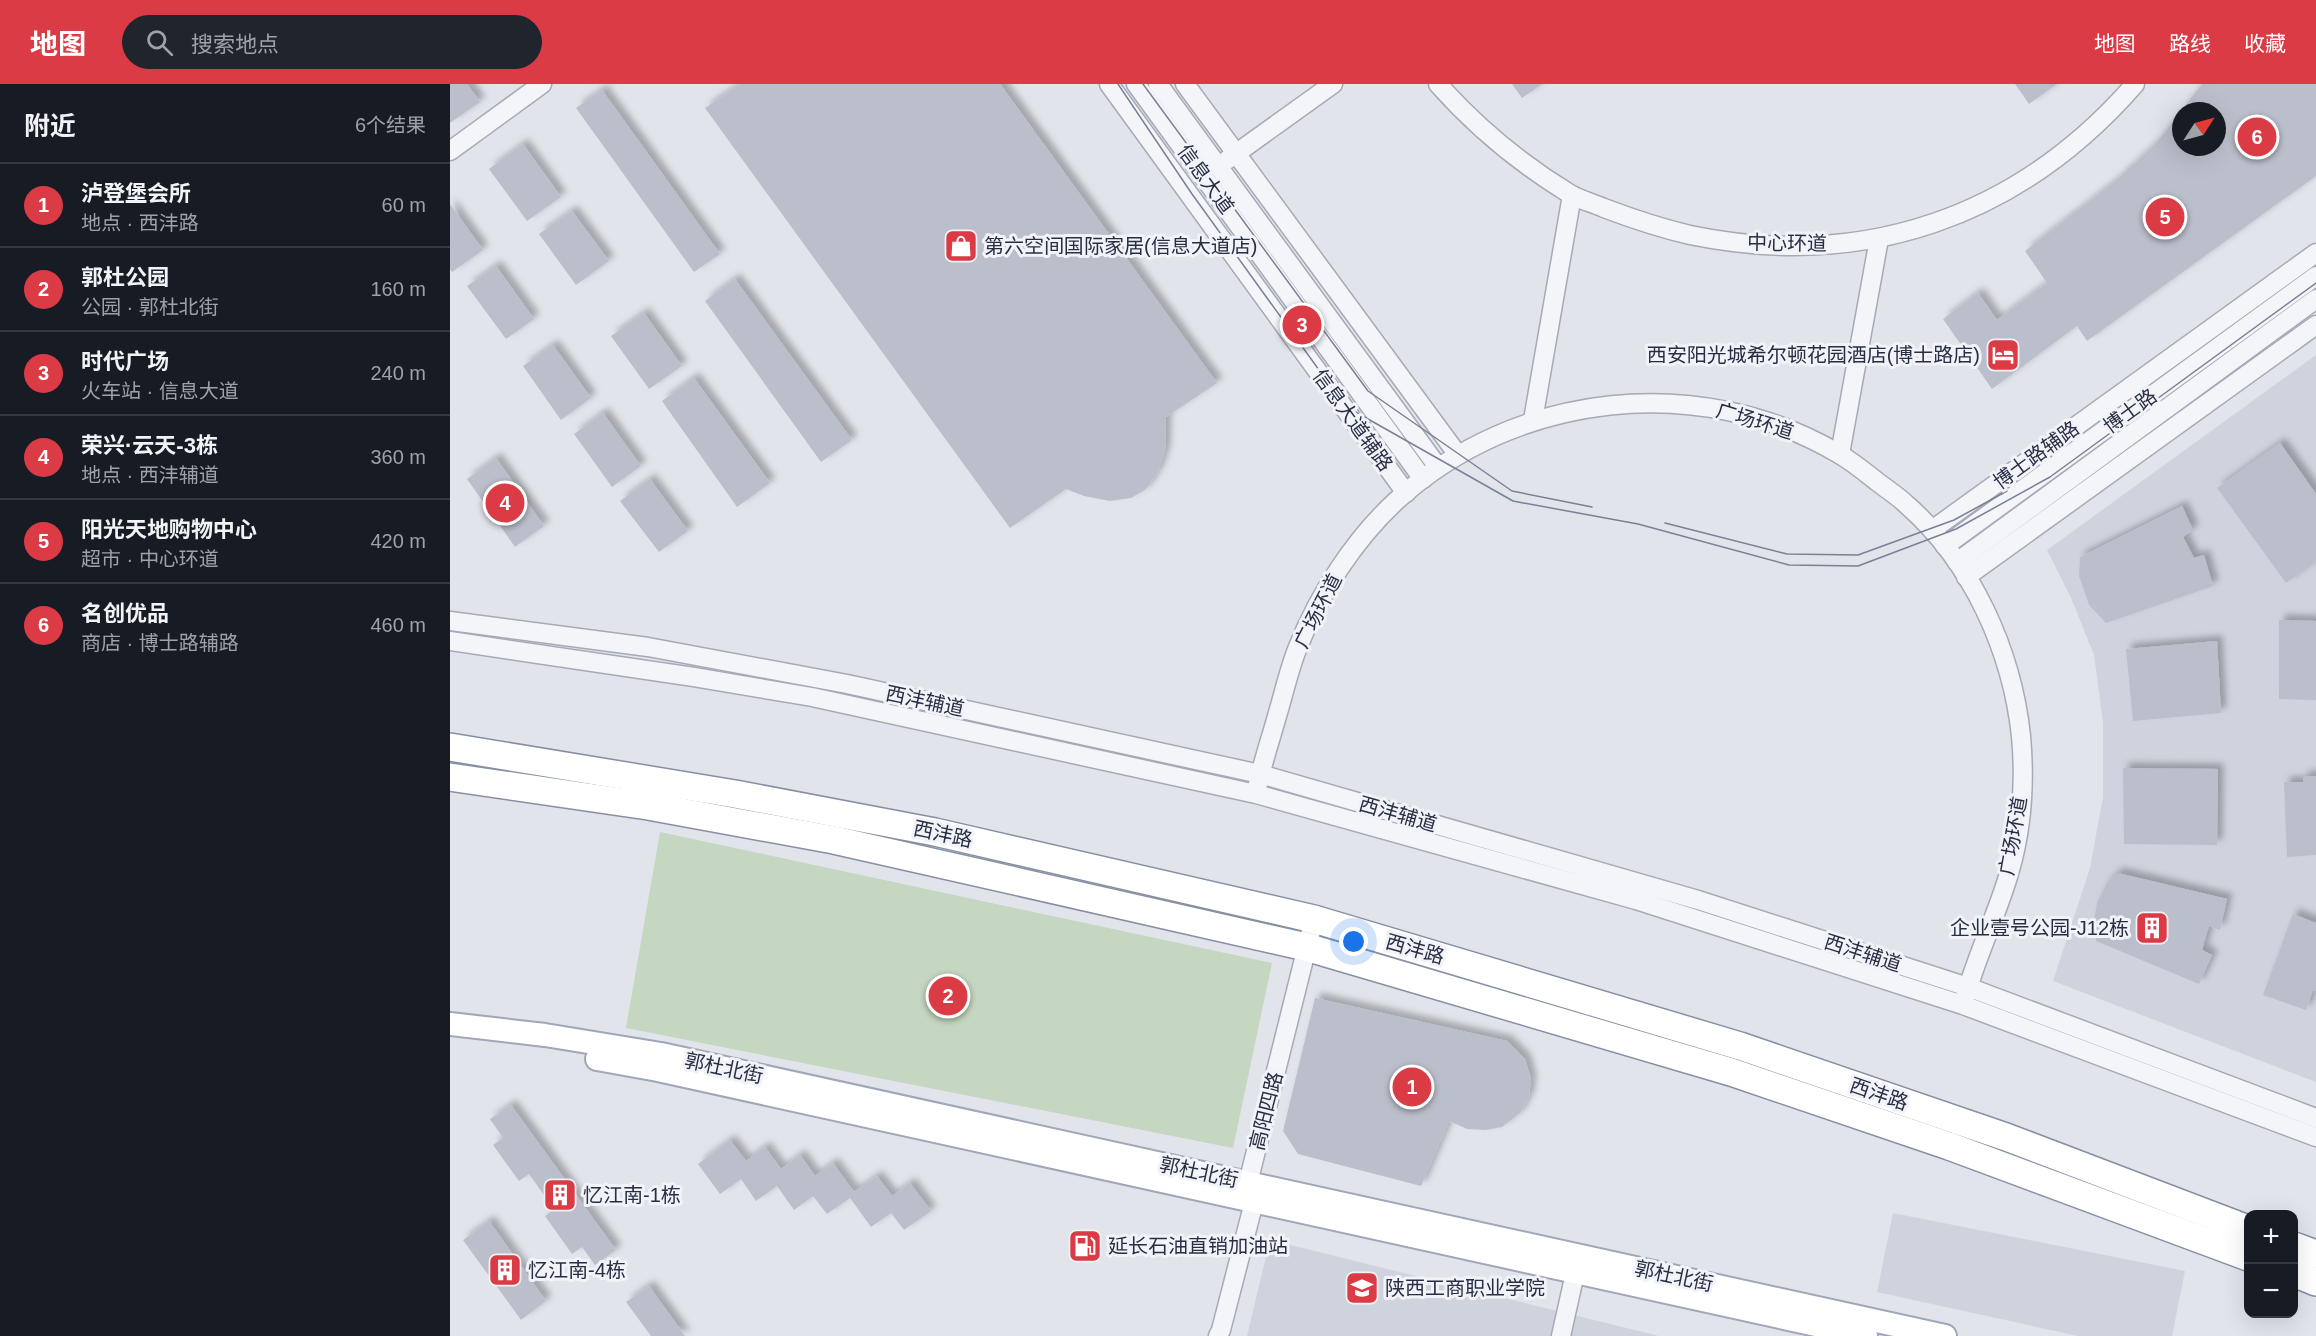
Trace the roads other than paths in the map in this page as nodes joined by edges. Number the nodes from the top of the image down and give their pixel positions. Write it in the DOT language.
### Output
graph roads {
  1 [pos="542,84"];
  2 [pos="1109,84"];
  3 [pos="1136,84"];
  4 [pos="1158,84"];
  5 [pos="1185,84"];
  6 [pos="1333,84"];
  7 [pos="1438,84"];
  8 [pos="2135,84"];
  9 [pos="450,151"];
  10 [pos="1236,153"];
  11 [pos="1211,171"];
  12 [pos="1572,195"];
  13 [pos="1879,239"];
  14 [pos="2316,253"];
  15 [pos="2316,276"];
  16 [pos="2316,298"];
  17 [pos="2316,325"];
  18 [pos="1533,420"];
  19 [pos="1840,454"];
  20 [pos="1458,455"];
  21 [pos="1438,467"];
  22 [pos="1423,478"];
  23 [pos="1406,493"];
  24 [pos="1932,530"];
  25 [pos="1945,546"];
  26 [pos="1961,569"];
  27 [pos="450,621"];
  28 [pos="450,641"];
  29 [pos="450,747"];
  30 [pos="1260,774"];
  31 [pos="450,777"];
  32 [pos="1256,794"];
  33 [pos="1314,919"];
  34 [pos="1306,947"];
  35 [pos="1968,987"];
  36 [pos="1963,1005"];
  37 [pos="450,1024"];
  38 [pos="450,1038"];
  39 [pos="2316,1118"];
  40 [pos="2316,1137"];
  41 [pos="1251,1193"];
  42 [pos="2244,1227"];
  43 [pos="2298,1247"];
  44 [pos="2316,1254"];
  45 [pos="2244,1256"];
  46 [pos="1577,1264"];
  47 [pos="2298,1275"];
  48 [pos="2316,1282"];
  49 [pos="1218,1336"];
  50 [pos="1561,1336"];
  51 [pos="1866,1336"];
  52 [pos="1945,1336"];
  1 -- 9 [label="street"];
  2 -- 23 [label="street, 信息大道辅路"];
  3 -- 11 [label="street, 信息大道"];
  4 -- 11 [label="street, 信息大道"];
  5 -- 10 [label="street"];
  6 -- 10 [label="street"];
  7 -- 12 [label="street, 中心环道"];
  8 -- 13 [label="street, 中心环道"];
  10 -- 11 [label="street"];
  10 -- 20 [label="street"];
  11 -- 21 [label="street, 信息大道"];
  11 -- 22 [label="street, 信息大道"];
  12 -- 13 [label="street, 中心环道"];
  12 -- 18 [label="street"];
  13 -- 19 [label="street"];
  14 -- 24 [label="street, 博士路辅路"];
  15 -- 25 [label="street, 博士路"];
  16 -- 26 [label="street, 博士路"];
  17 -- 26 [label="street"];
  18 -- 19 [label="street, 广场环道"];
  18 -- 20 [label="street, 广场环道"];
  19 -- 24 [label="street, 广场环道"];
  20 -- 21 [label="street, 广场环道"];
  21 -- 22 [label="street, 广场环道"];
  22 -- 23 [label="street, 广场环道"];
  23 -- 30 [label="street, 广场环道"];
  24 -- 25 [label="street, 广场环道"];
  25 -- 26 [label="street, 广场环道"];
  26 -- 35 [label="street, 广场环道"];
  27 -- 30 [label="street, 西沣辅道"];
  28 -- 32 [label="street, 西沣辅道"];
  29 -- 33 [label="highway, 西沣路"];
  30 -- 32 [label="street, 广场环道"];
  30 -- 35 [label="street, 西沣辅道"];
  31 -- 34 [label="highway, 西沣路"];
  32 -- 36 [label="street, 西沣辅道"];
  33 -- 34 [label="street, 高阳四路"];
  33 -- 42 [label="highway, 西沣路"];
  34 -- 41 [label="street, 高阳四路"];
  34 -- 45 [label="highway, 西沣路"];
  35 -- 36 [label="street, 广场环道"];
  35 -- 39 [label="street, 西沣辅道"];
  36 -- 40 [label="street, 西沣辅道"];
  37 -- 41 [label="main road, 郭杜北街"];
  38 -- 41 [label="main road, 郭杜北街"];
  41 -- 46 [label="main road, 郭杜北街"];
  41 -- 49 [label="street, 高阳四路"];
  43 -- 44 [label="highway"];
  46 -- 50 [label="street"];
  46 -- 51 [label="main road, 郭杜北街"];
  46 -- 52 [label="main road, 郭杜北街"];
  47 -- 48 [label="highway"];
}
